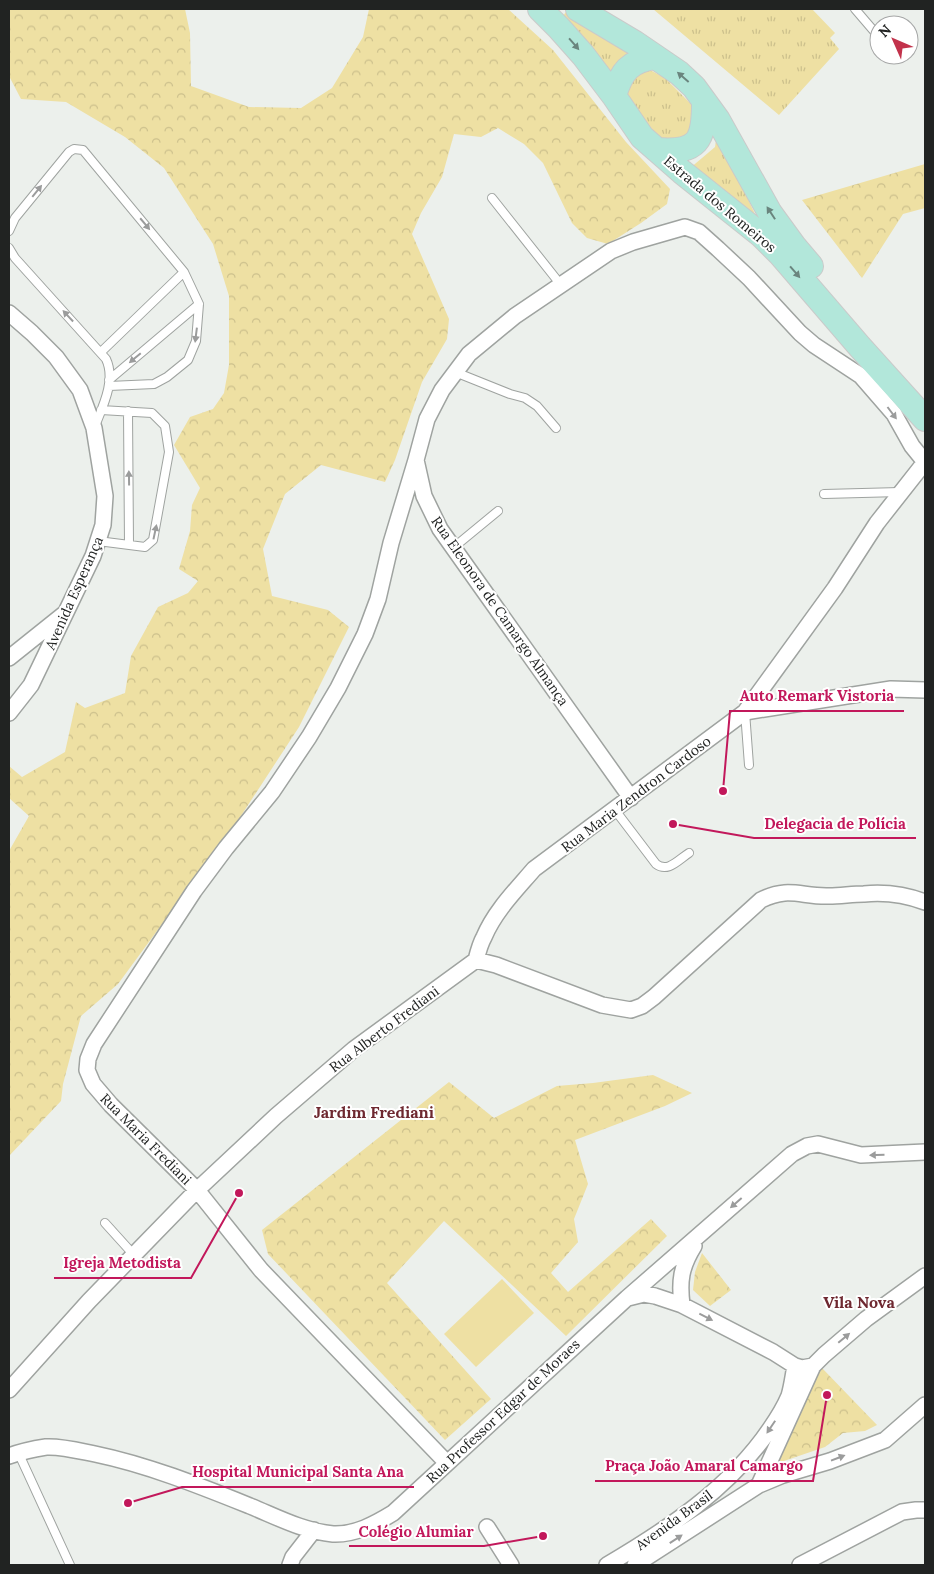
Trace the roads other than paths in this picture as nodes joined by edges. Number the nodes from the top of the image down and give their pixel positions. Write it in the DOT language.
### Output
graph roads {
  1 [pos="540,9"];
  2 [pos="578,9"];
  3 [pos="855,9"];
  4 [pos="869,25"];
  5 [pos="655,57"];
  6 [pos="614,96"];
  7 [pos="704,103"];
  8 [pos="657,150"];
  9 [pos="492,198"];
  10 [pos="9,231"];
  11 [pos="9,248"];
  12 [pos="184,272"];
  13 [pos="561,285"];
  14 [pos="199,304"];
  15 [pos="9,313"];
  16 [pos="860,347"];
  17 [pos="101,352"];
  18 [pos="456,372"];
  19 [pos="861,376"];
  20 [pos="109,383"];
  21 [pos="925,398"];
  22 [pos="101,410"];
  23 [pos="128,411"];
  24 [pos="925,419"];
  25 [pos="94,428"];
  26 [pos="556,428"];
  27 [pos="416,460"];
  28 [pos="925,462"];
  29 [pos="902,492"];
  30 [pos="824,494"];
  31 [pos="498,511"];
  32 [pos="98,541"];
  33 [pos="129,544"];
  34 [pos="453,548"];
  35 [pos="65,613"];
  36 [pos="9,658"];
  37 [pos="925,690"];
  38 [pos="745,712"];
  39 [pos="9,713"];
  40 [pos="749,765"];
  41 [pos="631,798"];
  42 [pos="615,810"];
  43 [pos="688,853"];
  44 [pos="925,902"];
  45 [pos="476,960"];
  46 [pos="925,1152"];
  47 [pos="197,1190"];
  48 [pos="105,1223"];
  49 [pos="701,1234"];
  50 [pos="133,1254"];
  51 [pos="925,1276"];
  52 [pos="627,1298"];
  53 [pos="682,1305"];
  54 [pos="795,1366"];
  55 [pos="813,1366"];
  56 [pos="9,1390"];
  57 [pos="925,1406"];
  58 [pos="14,1454"];
  59 [pos="446,1462"];
  60 [pos="759,1485"];
  61 [pos="925,1510"];
  62 [pos="487,1527"];
  63 [pos="314,1530"];
  64 [pos="640,1557"];
  65 [pos="70,1565"];
  66 [pos="290,1565"];
  67 [pos="511,1565"];
  68 [pos="607,1565"];
  69 [pos="800,1565"];
  1 -- 6 [label="main road, Estrada dos Romeiros, one-way"];
  2 -- 5 [label="main road, Estrada dos Romeiros"];
  3 -- 4 [label="lane"];
  5 -- 6 [label="main road"];
  7 -- 5 [label="main road, Estrada dos Romeiros, one-way"];
  6 -- 8 [label="main road, Estrada dos Romeiros"];
  7 -- 8 [label="main road"];
  21 -- 7 [label="main road, Estrada dos Romeiros, one-way"];
  8 -- 16 [label="main road, Estrada dos Romeiros, one-way"];
  9 -- 13 [label="lane"];
  10 -- 12 [label="lane, one-way"];
  17 -- 11 [label="lane, one-way"];
  12 -- 14 [label="lane"];
  12 -- 17 [label="lane"];
  13 -- 18 [label="street, Rua Eleonora de Camargo Almança"];
  13 -- 19 [label="street, Rua Eleonora de Camargo Almança"];
  14 -- 20 [label="lane, one-way"];
  14 -- 20 [label="lane, one-way"];
  15 -- 25 [label="street, Avenida Esperança"];
  16 -- 19 [label="street"];
  16 -- 24 [label="main road, Estrada dos Romeiros"];
  17 -- 20 [label="lane"];
  18 -- 26 [label="lane"];
  18 -- 27 [label="street, Rua Eleonora de Camargo Almança"];
  19 -- 28 [label="street, Rua Eleonora de Camargo Almança, one-way"];
  20 -- 22 [label="lane"];
  22 -- 23 [label="lane"];
  22 -- 25 [label="lane"];
  33 -- 23 [label="lane, one-way"];
  33 -- 23 [label="lane, one-way"];
  25 -- 32 [label="street, Avenida Esperança"];
  27 -- 34 [label="street, Rua Eleonora de Camargo Almança"];
  27 -- 47 [label="street, Rua Maria Frediani"];
  28 -- 29 [label="street, Rua Maria Zendron Cardoso"];
  29 -- 30 [label="lane"];
  29 -- 38 [label="street, Rua Maria Zendron Cardoso"];
  31 -- 34 [label="lane"];
  32 -- 33 [label="lane"];
  32 -- 35 [label="street, Avenida Esperança"];
  34 -- 41 [label="street, Rua Eleonora de Camargo Almança"];
  35 -- 36 [label="street"];
  35 -- 39 [label="street, Avenida Esperança"];
  37 -- 38 [label="street"];
  38 -- 40 [label="lane"];
  38 -- 41 [label="street, Rua Maria Zendron Cardoso"];
  41 -- 42 [label="street, Rua Maria Zendron Cardoso"];
  42 -- 43 [label="lane"];
  42 -- 45 [label="street, Rua Maria Zendron Cardoso"];
  44 -- 45 [label="street"];
  45 -- 47 [label="street, Rua Alberto Frediani"];
  46 -- 49 [label="street, Rua Professor Edgar de Moraes, one-way"];
  47 -- 50 [label="street, Rua Alberto Frediani"];
  47 -- 59 [label="street"];
  48 -- 50 [label="lane"];
  49 -- 52 [label="street, Rua Professor Edgar de Moraes"];
  49 -- 53 [label="street"];
  50 -- 56 [label="street, Rua Alberto Frediani"];
  55 -- 51 [label="street, one-way"];
  52 -- 53 [label="street"];
  52 -- 59 [label="street, Rua Professor Edgar de Moraes"];
  53 -- 54 [label="street, one-way"];
  54 -- 55 [label="street"];
  54 -- 64 [label="street, Avenida Brasil, one-way"];
  55 -- 60 [label="street"];
  60 -- 57 [label="street, Avenida Brasil, one-way"];
  58 -- 63 [label="street, Rua Professor Edgar de Moraes"];
  58 -- 65 [label="lane"];
  59 -- 63 [label="street, Rua Professor Edgar de Moraes"];
  64 -- 60 [label="street, Avenida Brasil, one-way"];
  61 -- 69 [label="street"];
  62 -- 67 [label="street"];
  63 -- 66 [label="street"];
  64 -- 68 [label="street, Avenida Brasil"];
}
